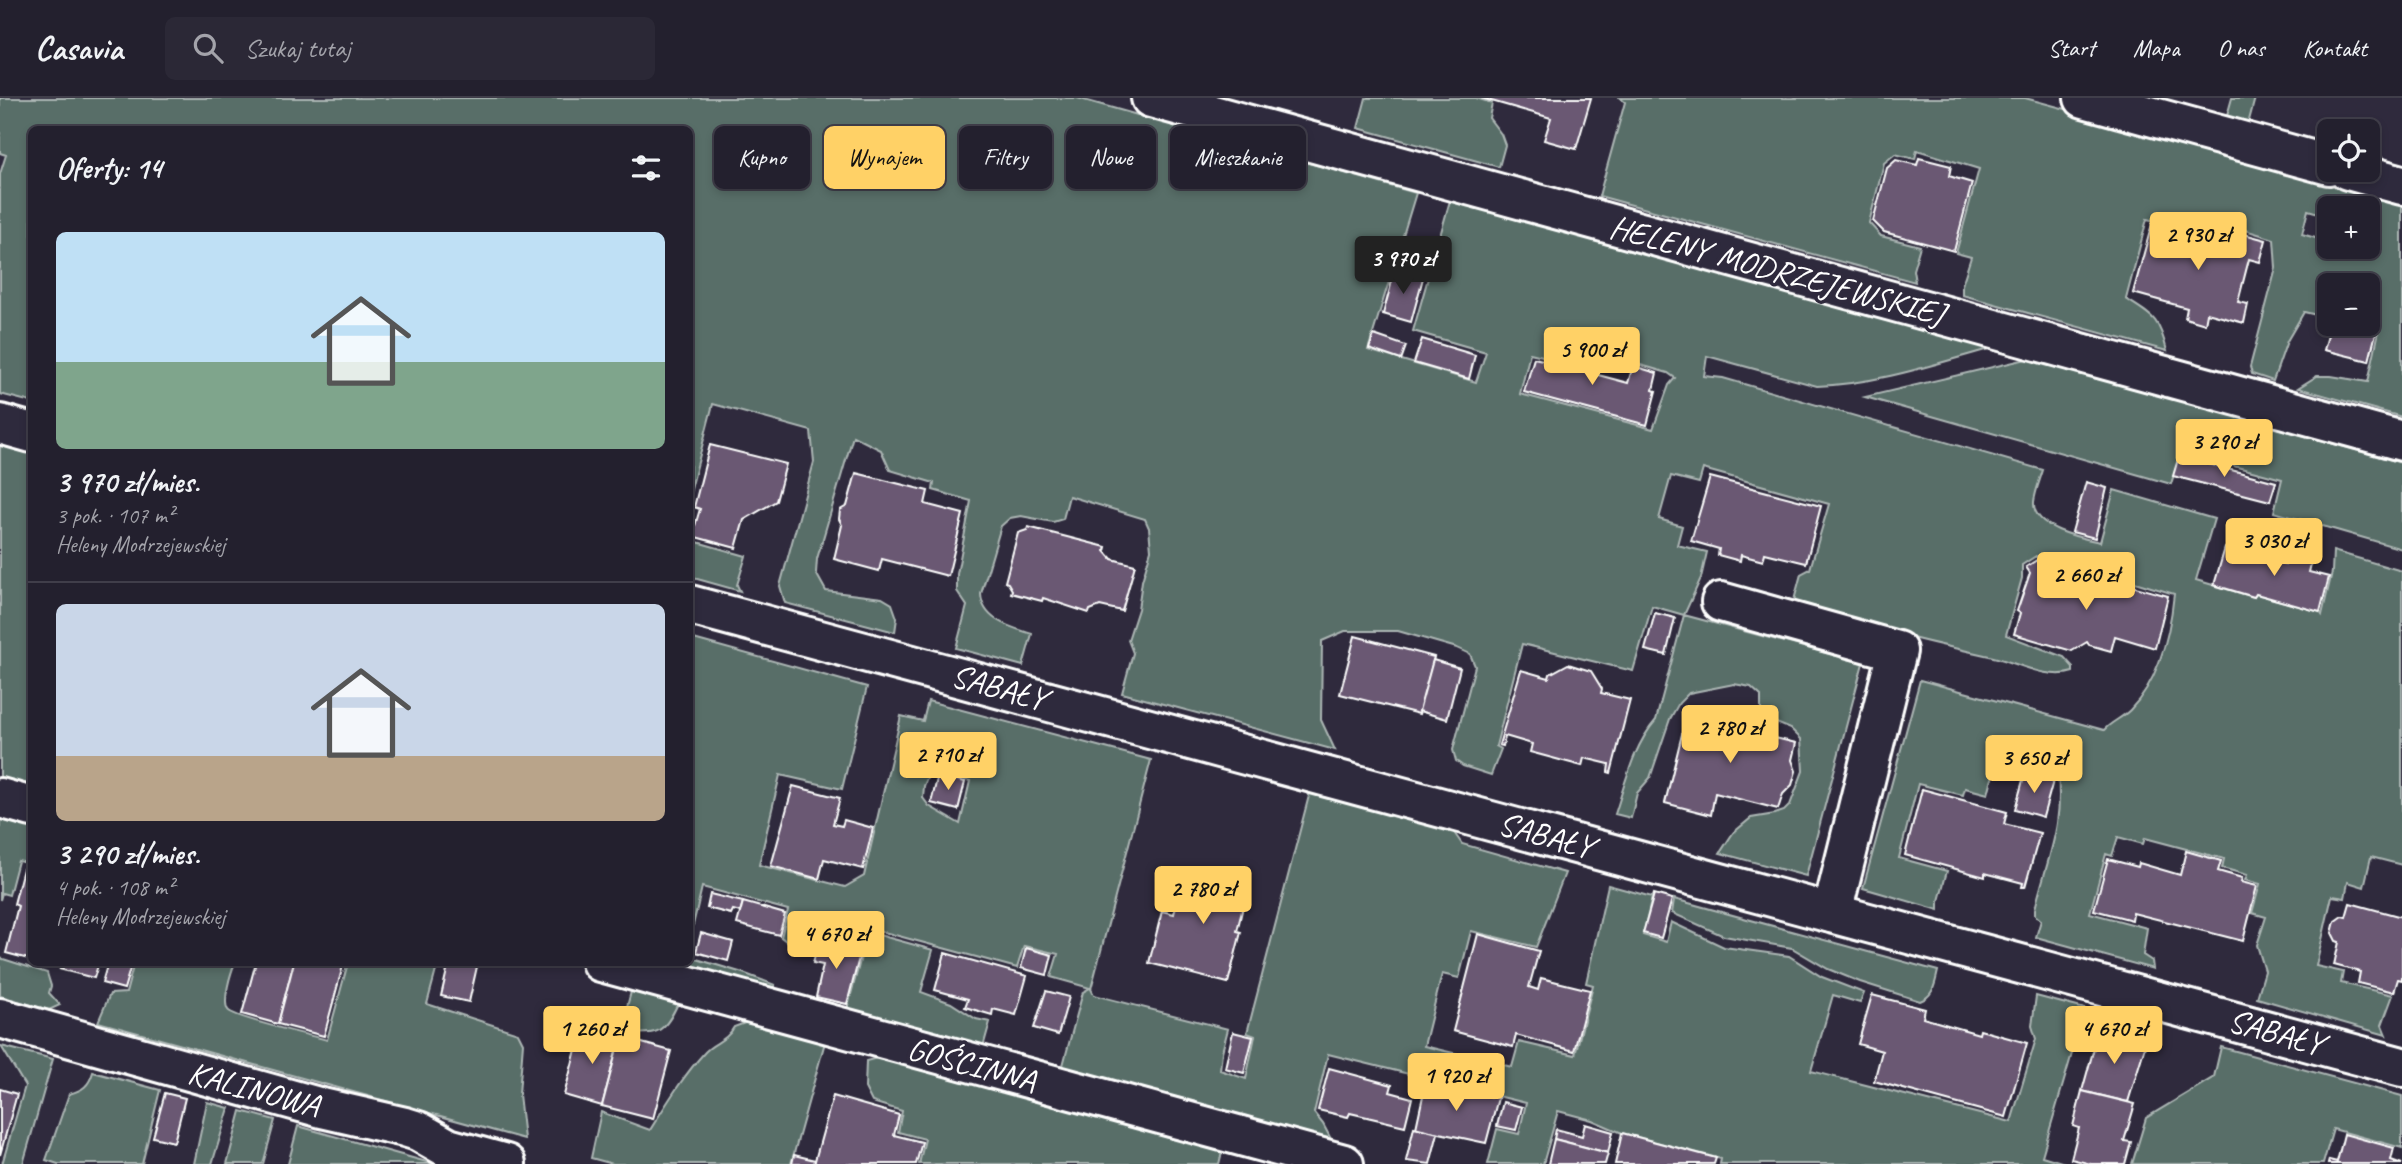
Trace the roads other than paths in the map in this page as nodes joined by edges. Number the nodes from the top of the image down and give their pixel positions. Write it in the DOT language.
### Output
graph roads {
  1 [pos="1151,98"];
  2 [pos="2084,98"];
  3 [pos="2317,162"];
  4 [pos="2380,179"];
  5 [pos="2402,185"];
  6 [pos="0,424"];
  7 [pos="28,432"];
  8 [pos="2402,441"];
  9 [pos="1721,602"];
  10 [pos="693,606"];
  11 [pos="0,798"];
  12 [pos="28,806"];
  13 [pos="1832,912"];
  14 [pos="616,966"];
  15 [pos="0,1018"];
  16 [pos="2402,1066"];
  17 [pos="506,1164"];
  18 [pos="1344,1164"];
  1 -- 8 [label="street, HELENY MODRZEJEWSKIEJ"];
  2 -- 3 [label="street"];
  4 -- 5 [label="street"];
  6 -- 7 [label="street"];
  9 -- 13 [label="street"];
  10 -- 13 [label="street, SABAŁY"];
  11 -- 12 [label="street"];
  13 -- 16 [label="street, SABAŁY"];
  14 -- 18 [label="street, GOŚCINNA"];
  15 -- 17 [label="street, KALINOWA"];
}
